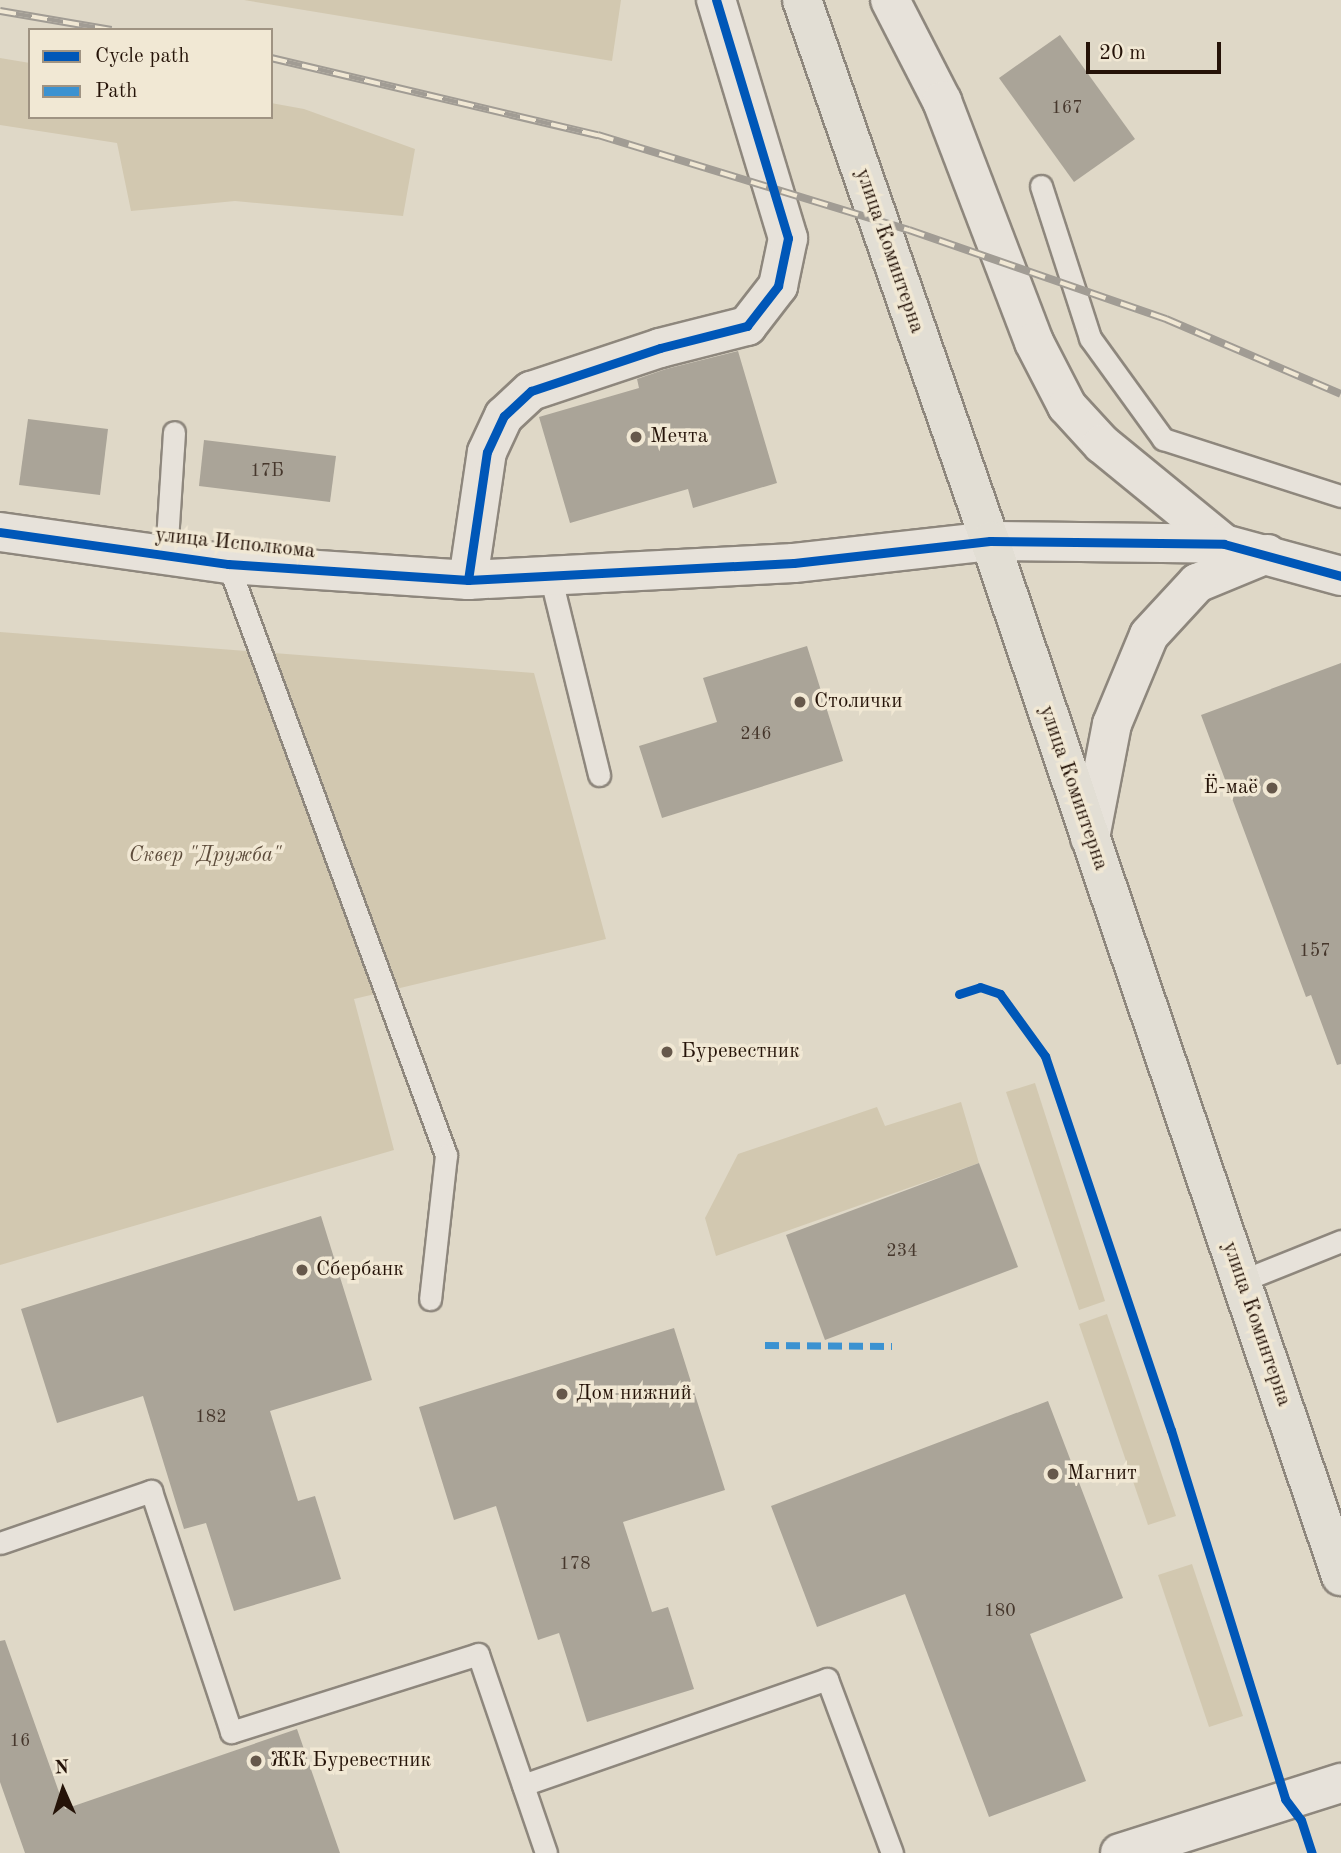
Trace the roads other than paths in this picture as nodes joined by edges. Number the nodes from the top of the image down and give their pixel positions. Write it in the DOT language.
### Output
graph roads {
  1 [pos="716,0"];
  2 [pos="802,0"];
  3 [pos="890,0"];
  4 [pos="1041,186"];
  5 [pos="174,432"];
  6 [pos="1341,496"];
  7 [pos="0,532"];
  8 [pos="990,541"];
  9 [pos="1224,544"];
  10 [pos="1267,554"];
  11 [pos="166,556"];
  12 [pos="228,564"];
  13 [pos="550,575"];
  14 [pos="1341,576"];
  15 [pos="468,580"];
  16 [pos="599,775"];
  17 [pos="1090,838"];
  18 [pos="1341,1241"];
  19 [pos="1241,1281"];
  20 [pos="430,1299"];
  21 [pos="0,1543"];
  22 [pos="1341,1576"];
  23 [pos="1341,1783"];
  24 [pos="523,1785"];
  25 [pos="546,1853"];
  26 [pos="892,1853"];
  27 [pos="1120,1853"];
  1 -- 15 [label="street"];
  2 -- 8 [label="main road, улица Коминтерна"];
  3 -- 9 [label="street"];
  4 -- 6 [label="lane"];
  5 -- 11 [label="lane"];
  7 -- 11 [label="street, улица Исполкома"];
  8 -- 9 [label="street, улица Исполкома"];
  8 -- 13 [label="street, улица Исполкома"];
  8 -- 17 [label="main road, улица Коминтерна"];
  9 -- 10 [label="street"];
  10 -- 14 [label="street"];
  10 -- 17 [label="street"];
  11 -- 12 [label="street, улица Исполкома"];
  12 -- 15 [label="street, улица Исполкома"];
  12 -- 20 [label="lane"];
  13 -- 15 [label="street, улица Исполкома"];
  13 -- 16 [label="lane"];
  17 -- 19 [label="main road, улица Коминтерна"];
  18 -- 19 [label="lane"];
  19 -- 22 [label="main road, улица Коминтерна"];
  21 -- 24 [label="lane"];
  23 -- 27 [label="street"];
  24 -- 25 [label="lane"];
  24 -- 26 [label="lane"];
}
